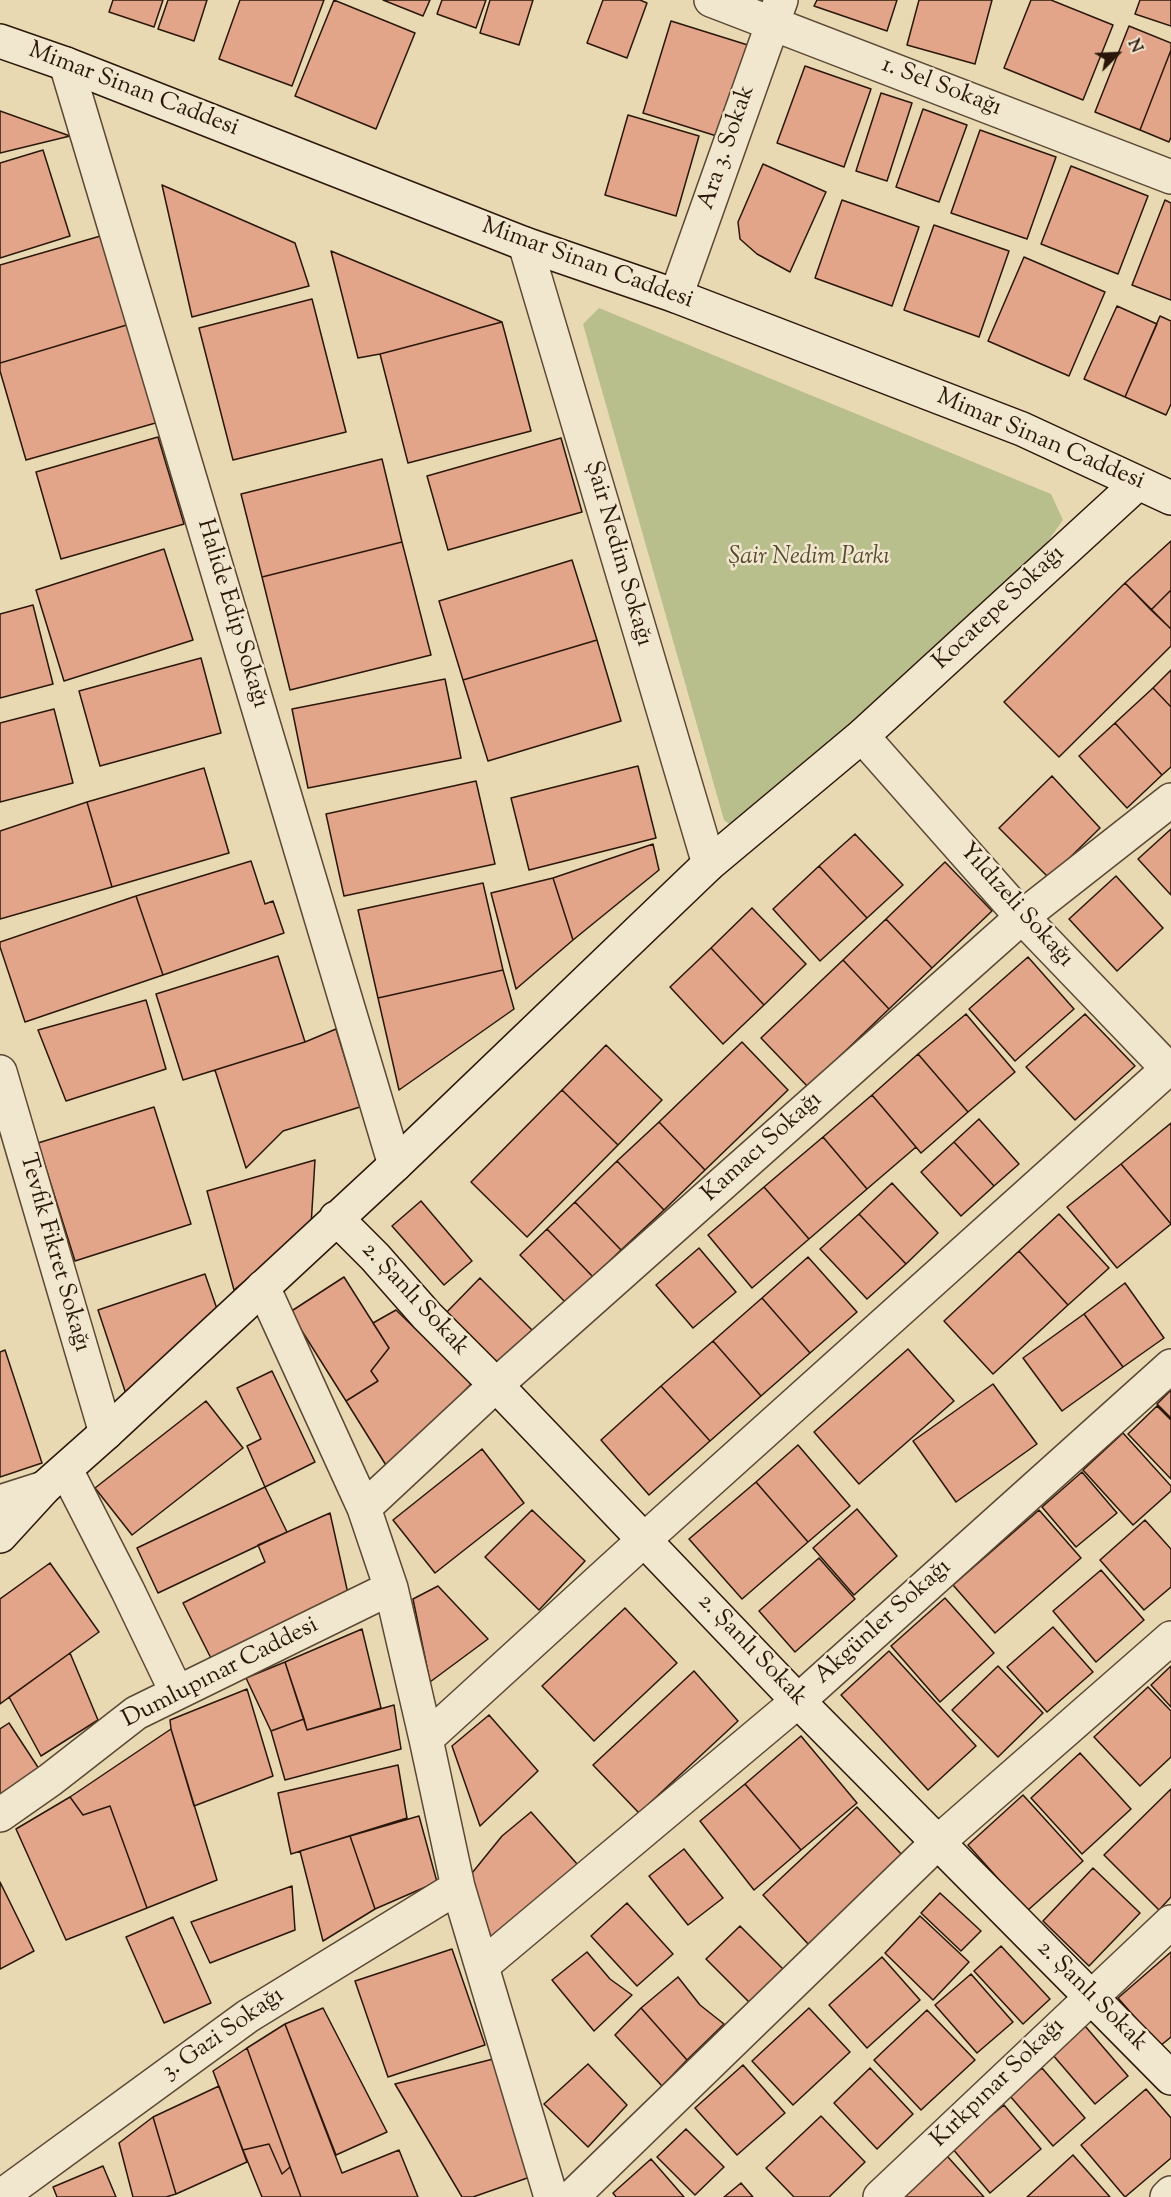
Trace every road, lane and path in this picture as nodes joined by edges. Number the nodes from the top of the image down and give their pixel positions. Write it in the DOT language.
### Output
graph roads {
  1 [pos="711,0"];
  2 [pos="777,12"];
  3 [pos="0,41"];
  4 [pos="66,64"];
  5 [pos="1171,177"];
  6 [pos="525,244"];
  7 [pos="676,296"];
  8 [pos="1138,483"];
  9 [pos="1171,498"];
  10 [pos="862,736"];
  11 [pos="1171,800"];
  12 [pos="709,864"];
  13 [pos="1022,917"];
  14 [pos="1170,1069"];
  15 [pos="0,1072"];
  16 [pos="395,1165"];
  17 [pos="336,1218"];
  18 [pos="263,1287"];
  19 [pos="1171,1366"];
  20 [pos="496,1385"];
  21 [pos="106,1433"];
  22 [pos="55,1479"];
  23 [pos="0,1502"];
  24 [pos="364,1508"];
  25 [pos="0,1536"];
  26 [pos="644,1540"];
  27 [pos="391,1588"];
  28 [pos="1171,1638"];
  29 [pos="177,1693"];
  30 [pos="798,1701"];
  31 [pos="426,1739"];
  32 [pos="0,1815"];
  33 [pos="938,1842"];
  34 [pos="458,1887"];
  35 [pos="1171,1922"];
  36 [pos="482,1966"];
  37 [pos="1090,1996"];
  38 [pos="1171,2078"];
  39 [pos="1171,2193"];
  40 [pos="0,2197"];
  41 [pos="551,2197"];
  42 [pos="572,2197"];
  43 [pos="879,2197"];
  44 [pos="1167,2197"];
  1 -- 2 [label="street, 1. Sel Sokağı"];
  2 -- 5 [label="street, 1. Sel Sokağı"];
  2 -- 7 [label="street, Ara 3. Sokak"];
  3 -- 4 [label="street, Mimar Sinan Caddesi"];
  4 -- 6 [label="street, Mimar Sinan Caddesi"];
  4 -- 16 [label="street, Halide Edip Sokağı"];
  6 -- 7 [label="street, Mimar Sinan Caddesi"];
  6 -- 12 [label="street, Şair Nedim Sokağı"];
  7 -- 8 [label="street, Mimar Sinan Caddesi"];
  8 -- 9 [label="street, Mimar Sinan Caddesi"];
  8 -- 10 [label="street, Kocatepe Sokağı"];
  10 -- 12 [label="street, Kocatepe Sokağı"];
  10 -- 13 [label="street, Yıldızeli Sokağı"];
  11 -- 13 [label="street, Kamacı Sokağı"];
  12 -- 16 [label="street, Kocatepe Sokağı"];
  13 -- 14 [label="street, Yıldızeli Sokağı"];
  13 -- 20 [label="street, Kamacı Sokağı"];
  14 -- 26 [label="street"];
  15 -- 21 [label="street, Tevfik Fikret Sokağı"];
  16 -- 17 [label="street, Kocatepe Sokağı"];
  17 -- 18 [label="street, Kocatepe Sokağı"];
  17 -- 20 [label="street, 2. Şanlı Sokak"];
  18 -- 21 [label="street, Kocatepe Sokağı"];
  18 -- 24 [label="street"];
  19 -- 30 [label="street, Akgünler Sokağı"];
  20 -- 24 [label="street, Kamacı Sokağı"];
  20 -- 26 [label="street, 2. Şanlı Sokak"];
  21 -- 22 [label="street, Kocatepe Sokağı"];
  22 -- 23 [label="street"];
  22 -- 25 [label="street, Kocatepe Sokağı"];
  22 -- 29 [label="street"];
  24 -- 27 [label="street"];
  26 -- 30 [label="street, 2. Şanlı Sokak"];
  26 -- 31 [label="street"];
  27 -- 29 [label="street, Dumlupınar Caddesi"];
  27 -- 31 [label="street"];
  28 -- 33 [label="street"];
  29 -- 32 [label="street, Dumlupınar Caddesi"];
  30 -- 33 [label="street, 2. Şanlı Sokak"];
  30 -- 36 [label="street, Akgünler Sokağı"];
  31 -- 34 [label="street"];
  33 -- 37 [label="street, 2. Şanlı Sokak"];
  33 -- 42 [label="street"];
  34 -- 36 [label="street"];
  34 -- 40 [label="street, 3. Gazi Sokağı"];
  35 -- 37 [label="street, Kırkpınar Sokağı"];
  36 -- 41 [label="street"];
  37 -- 38 [label="street, 2. Şanlı Sokak"];
  37 -- 43 [label="street, Kırkpınar Sokağı"];
  39 -- 44 [label="street"];
}
